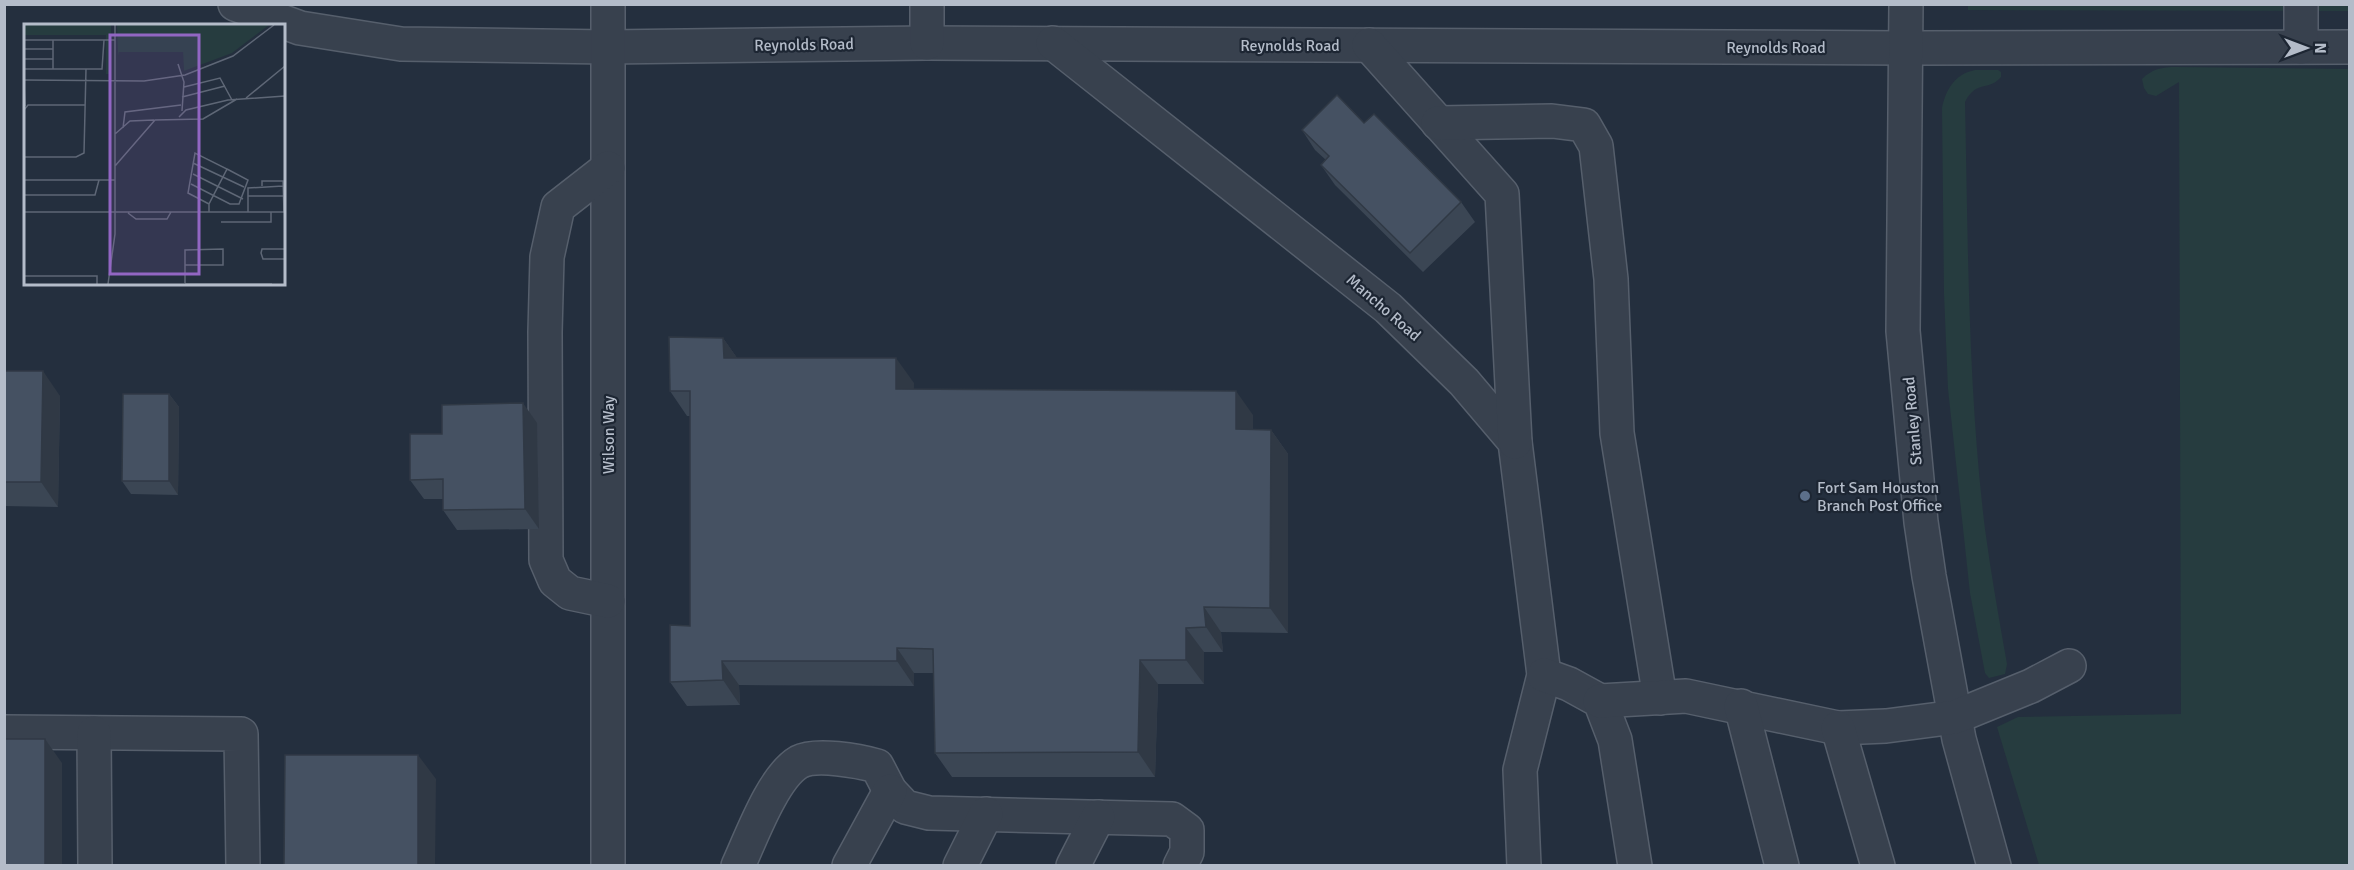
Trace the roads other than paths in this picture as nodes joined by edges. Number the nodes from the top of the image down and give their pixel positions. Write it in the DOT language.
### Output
graph roads {
  1 [pos="235,4"];
  2 [pos="608,4"];
  3 [pos="927,4"];
  4 [pos="1906,4"];
  5 [pos="2301,4"];
  6 [pos="927,43"];
  7 [pos="1053,43"];
  8 [pos="1369,45"];
  9 [pos="608,47"];
  10 [pos="2301,47"];
  11 [pos="2349,47"];
  12 [pos="1906,48"];
  13 [pos="1438,123"];
  14 [pos="608,168"];
  15 [pos="1515,442"];
  16 [pos="608,601"];
  17 [pos="2069,666"];
  18 [pos="1544,675"];
  19 [pos="1660,698"];
  20 [pos="1600,701"];
  21 [pos="1741,706"];
  22 [pos="1955,717"];
  23 [pos="1838,728"];
  24 [pos="4,732"];
  25 [pos="94,733"];
  26 [pos="890,790"];
  27 [pos="986,814"];
  28 [pos="1098,817"];
  29 [pos="95,866"];
  30 [pos="243,866"];
  31 [pos="608,866"];
  32 [pos="738,866"];
  33 [pos="849,866"];
  34 [pos="960,866"];
  35 [pos="1073,866"];
  36 [pos="1180,866"];
  37 [pos="1524,866"];
  38 [pos="1635,866"];
  39 [pos="1782,866"];
  40 [pos="1878,866"];
  41 [pos="1994,866"];
  1 -- 9 [label="street, Reynolds Road"];
  2 -- 9 [label="street, Wilson Way"];
  3 -- 6 [label="street"];
  4 -- 12 [label="street, Stanley Road"];
  5 -- 10 [label="street"];
  6 -- 7 [label="street, Reynolds Road"];
  6 -- 9 [label="street, Reynolds Road"];
  7 -- 8 [label="street, Reynolds Road"];
  7 -- 15 [label="street, Mancho Road"];
  8 -- 12 [label="street, Reynolds Road"];
  8 -- 13 [label="street"];
  9 -- 14 [label="street, Wilson Way"];
  10 -- 11 [label="street, Reynolds Road"];
  10 -- 12 [label="street, Reynolds Road"];
  12 -- 22 [label="street, Stanley Road"];
  13 -- 15 [label="street"];
  13 -- 19 [label="street"];
  14 -- 16 [label="street, Wilson Way"];
  14 -- 16 [label="street"];
  15 -- 18 [label="street"];
  16 -- 31 [label="street, Wilson Way"];
  17 -- 22 [label="street"];
  18 -- 20 [label="street"];
  18 -- 37 [label="street"];
  19 -- 20 [label="street"];
  19 -- 21 [label="street"];
  20 -- 38 [label="street"];
  21 -- 23 [label="street"];
  21 -- 39 [label="street"];
  22 -- 23 [label="street"];
  22 -- 41 [label="street, Stanley Road"];
  23 -- 40 [label="street"];
  24 -- 25 [label="street"];
  25 -- 29 [label="street"];
  25 -- 30 [label="street"];
  26 -- 27 [label="street"];
  26 -- 32 [label="street"];
  26 -- 33 [label="street"];
  27 -- 28 [label="street"];
  27 -- 34 [label="street"];
  28 -- 35 [label="street"];
  28 -- 36 [label="street"];
}
